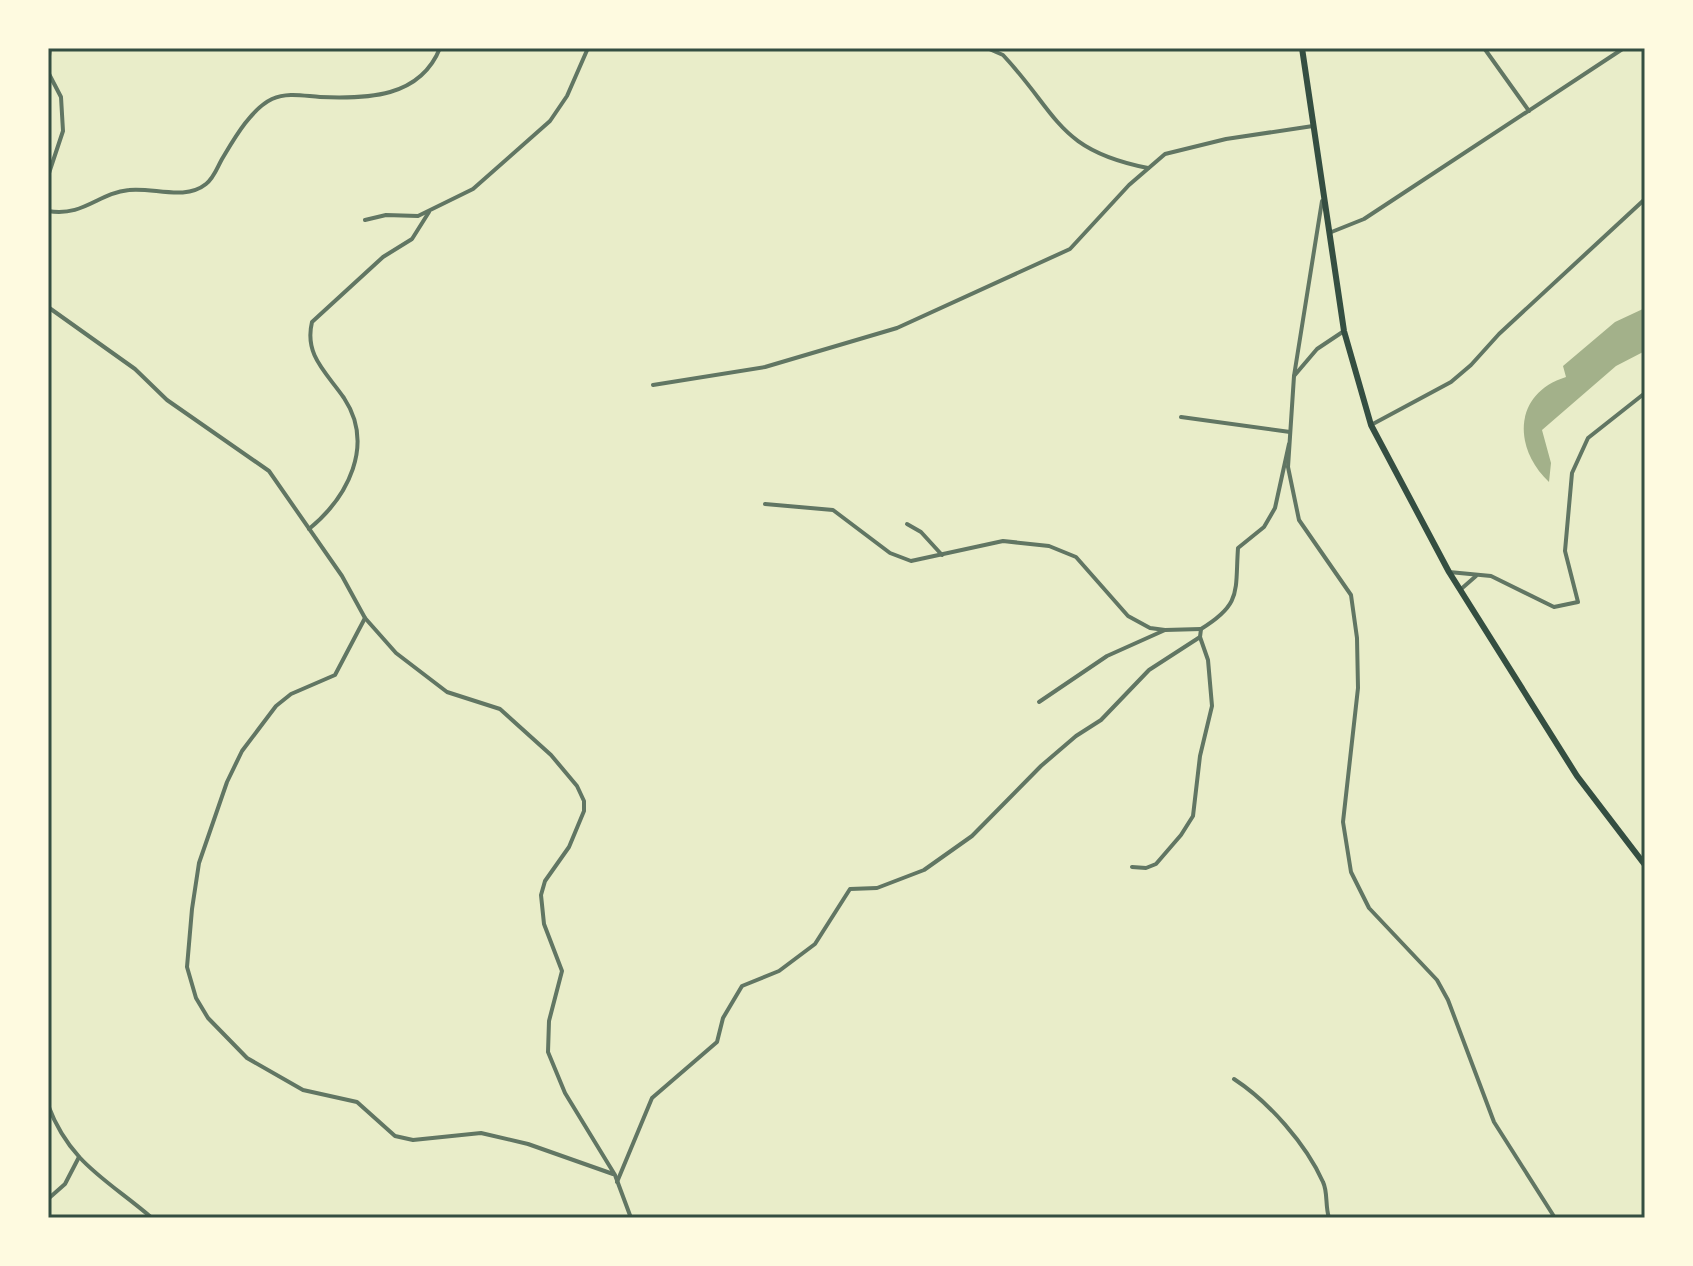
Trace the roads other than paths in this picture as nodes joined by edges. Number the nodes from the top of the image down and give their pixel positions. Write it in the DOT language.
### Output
graph roads {
  1 [pos="50,48"];
  2 [pos="440,48"];
  3 [pos="588,48"];
  4 [pos="963,48"];
  5 [pos="1302,48"];
  6 [pos="1484,48"];
  7 [pos="1624,48"];
  8 [pos="48,64"];
  9 [pos="48,72"];
  10 [pos="1529,111"];
  11 [pos="1313,126"];
  12 [pos="1148,168"];
  13 [pos="48,176"];
  14 [pos="1645,199"];
  15 [pos="1322,201"];
  16 [pos="48,211"];
  17 [pos="429,212"];
  18 [pos="365,220"];
  19 [pos="1327,234"];
  20 [pos="48,307"];
  21 [pos="1344,331"];
  22 [pos="1294,376"];
  23 [pos="653,385"];
  24 [pos="1645,393"];
  25 [pos="1181,417"];
  26 [pos="1371,425"];
  27 [pos="1290,432"];
  28 [pos="1289,444"];
  29 [pos="765,504"];
  30 [pos="907,524"];
  31 [pos="309,529"];
  32 [pos="942,555"];
  33 [pos="1449,572"];
  34 [pos="1476,576"];
  35 [pos="1460,590"];
  36 [pos="365,618"];
  37 [pos="1201,629"];
  38 [pos="1165,630"];
  39 [pos="1200,637"];
  40 [pos="1039,702"];
  41 [pos="1645,865"];
  42 [pos="1132,867"];
  43 [pos="1234,1079"];
  44 [pos="48,1105"];
  45 [pos="79,1157"];
  46 [pos="615,1175"];
  47 [pos="617,1182"];
  48 [pos="48,1199"];
  49 [pos="152,1218"];
  50 [pos="631,1218"];
  51 [pos="1329,1218"];
  52 [pos="1555,1218"];
  1 -- 8 [label="street"];
  2 -- 16 [label="street"];
  3 -- 17 [label="street"];
  4 -- 12 [label="street"];
  5 -- 11 [label="highway"];
  6 -- 10 [label="street"];
  7 -- 10 [label="street"];
  9 -- 13 [label="street"];
  10 -- 19 [label="street"];
  11 -- 12 [label="street"];
  11 -- 15 [label="highway"];
  12 -- 23 [label="street"];
  14 -- 26 [label="street"];
  15 -- 19 [label="highway"];
  15 -- 22 [label="street"];
  17 -- 18 [label="street"];
  17 -- 31 [label="street"];
  19 -- 21 [label="highway"];
  20 -- 31 [label="street"];
  21 -- 22 [label="street"];
  21 -- 26 [label="highway"];
  22 -- 27 [label="street"];
  24 -- 34 [label="street"];
  25 -- 27 [label="street"];
  26 -- 33 [label="highway"];
  27 -- 28 [label="street"];
  28 -- 37 [label="street"];
  28 -- 52 [label="street"];
  29 -- 32 [label="street"];
  30 -- 32 [label="street"];
  31 -- 36 [label="street"];
  32 -- 38 [label="street"];
  33 -- 34 [label="street"];
  33 -- 35 [label="highway"];
  34 -- 35 [label="street"];
  35 -- 41 [label="highway"];
  36 -- 46 [label="street"];
  36 -- 46 [label="street"];
  37 -- 38 [label="street"];
  37 -- 39 [label="street"];
  38 -- 40 [label="street"];
  39 -- 42 [label="street"];
  39 -- 47 [label="street"];
  43 -- 51 [label="street"];
  44 -- 45 [label="street"];
  45 -- 48 [label="street"];
  45 -- 49 [label="street"];
  46 -- 47 [label="street"];
  47 -- 50 [label="street"];
}
